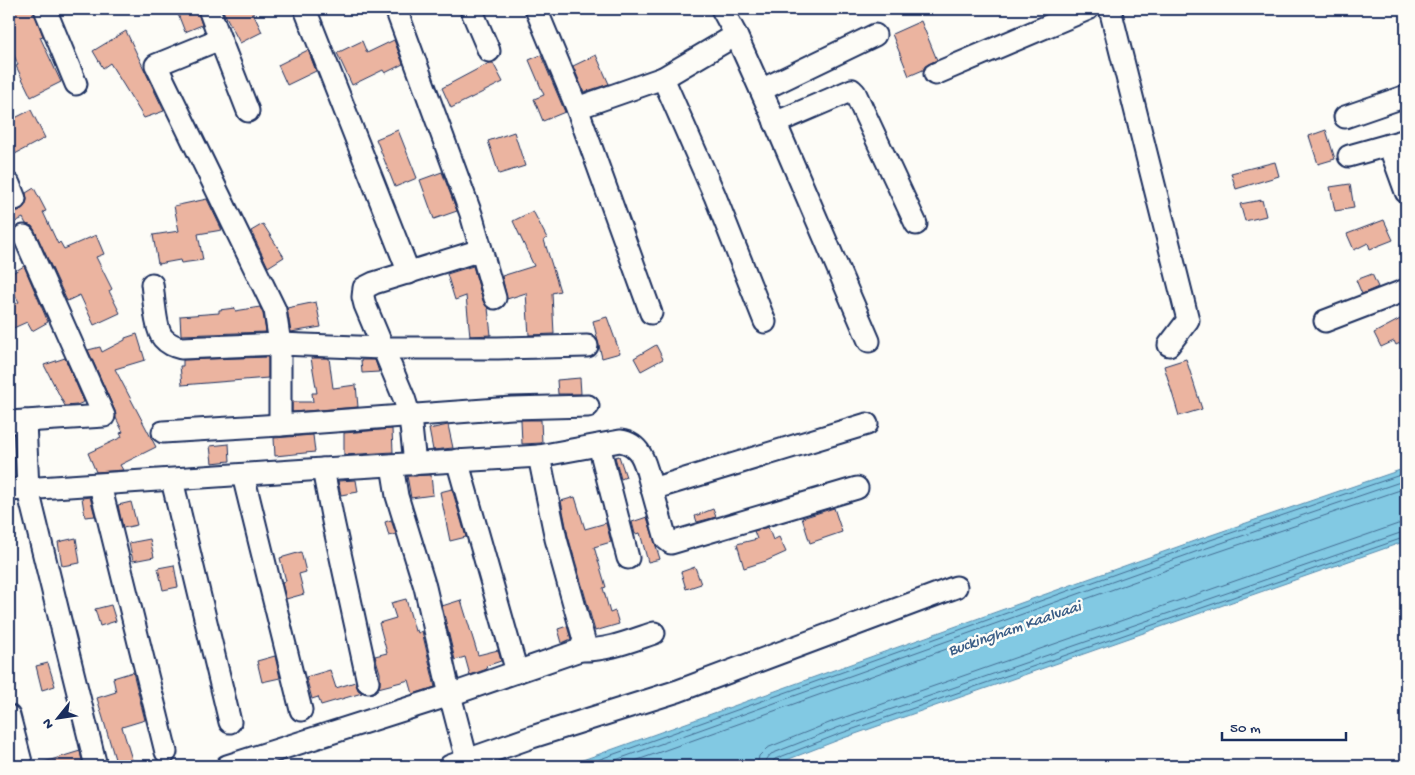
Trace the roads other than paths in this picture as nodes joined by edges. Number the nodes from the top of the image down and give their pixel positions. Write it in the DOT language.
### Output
graph roads {
  1 [pos="45,9"];
  2 [pos="209,9"];
  3 [pos="305,9"];
  4 [pos="396,9"];
  5 [pos="471,9"];
  6 [pos="536,9"];
  7 [pos="722,9"];
  8 [pos="1088,9"];
  9 [pos="1110,9"];
  10 [pos="736,34"];
  11 [pos="875,35"];
  12 [pos="220,39"];
  13 [pos="489,51"];
  14 [pos="935,74"];
  15 [pos="663,78"];
  16 [pos="76,84"];
  17 [pos="761,90"];
  18 [pos="1406,96"];
  19 [pos="577,108"];
  20 [pos="248,111"];
  21 [pos="1345,117"];
  22 [pos="775,123"];
  23 [pos="1397,142"];
  24 [pos="1350,156"];
  25 [pos="1406,192"];
  26 [pos="916,224"];
  27 [pos="24,236"];
  28 [pos="481,250"];
  29 [pos="409,273"];
  30 [pos="152,284"];
  31 [pos="1406,290"];
  32 [pos="495,298"];
  33 [pos="651,313"];
  34 [pos="1325,321"];
  35 [pos="765,322"];
  36 [pos="869,342"];
  37 [pos="280,344"];
  38 [pos="1168,345"];
  39 [pos="587,346"];
  40 [pos="382,348"];
  41 [pos="588,406"];
  42 [pos="410,417"];
  43 [pos="17,421"];
  44 [pos="867,424"];
  45 [pos="280,425"];
  46 [pos="163,432"];
  47 [pos="599,446"];
  48 [pos="539,456"];
  49 [pos="457,460"];
  50 [pos="415,464"];
  51 [pos="392,465"];
  52 [pos="323,469"];
  53 [pos="243,475"];
  54 [pos="172,480"];
  55 [pos="100,485"];
  56 [pos="857,488"];
  57 [pos="652,489"];
  58 [pos="19,490"];
  59 [pos="628,558"];
  60 [pos="956,587"];
  61 [pos="654,632"];
  62 [pos="580,650"];
  63 [pos="517,672"];
  64 [pos="368,682"];
  65 [pos="450,694"];
  66 [pos="301,710"];
  67 [pos="9,716"];
  68 [pos="230,722"];
  69 [pos="166,752"];
  70 [pos="458,763"];
  71 [pos="22,766"];
  72 [pos="96,766"];
  73 [pos="227,766"];
  1 -- 16 [label="street"];
  2 -- 12 [label="street"];
  3 -- 29 [label="street"];
  4 -- 28 [label="street"];
  5 -- 13 [label="street"];
  6 -- 19 [label="street"];
  7 -- 10 [label="street"];
  8 -- 14 [label="street"];
  9 -- 38 [label="street"];
  10 -- 15 [label="street"];
  10 -- 17 [label="street"];
  11 -- 17 [label="street"];
  12 -- 20 [label="street"];
  12 -- 37 [label="street"];
  15 -- 19 [label="street"];
  15 -- 35 [label="street"];
  17 -- 22 [label="street"];
  18 -- 21 [label="street"];
  19 -- 33 [label="street"];
  22 -- 26 [label="street"];
  22 -- 36 [label="street"];
  23 -- 24 [label="street"];
  23 -- 25 [label="street"];
  27 -- 43 [label="street"];
  28 -- 29 [label="street"];
  28 -- 32 [label="street"];
  29 -- 40 [label="street"];
  30 -- 37 [label="street"];
  31 -- 34 [label="street"];
  37 -- 40 [label="street"];
  37 -- 45 [label="street"];
  39 -- 40 [label="street"];
  40 -- 42 [label="street"];
  41 -- 42 [label="street"];
  42 -- 45 [label="street"];
  42 -- 50 [label="street"];
  43 -- 58 [label="street"];
  44 -- 57 [label="street"];
  45 -- 46 [label="street"];
  47 -- 48 [label="street"];
  47 -- 57 [label="street"];
  47 -- 59 [label="street"];
  48 -- 49 [label="street"];
  48 -- 62 [label="street"];
  49 -- 50 [label="street"];
  49 -- 63 [label="street"];
  50 -- 51 [label="street"];
  51 -- 52 [label="street"];
  51 -- 65 [label="street"];
  52 -- 53 [label="street"];
  52 -- 64 [label="street"];
  53 -- 54 [label="street"];
  53 -- 66 [label="street"];
  54 -- 55 [label="street"];
  54 -- 68 [label="street"];
  55 -- 58 [label="street"];
  55 -- 69 [label="street"];
  56 -- 57 [label="street"];
  58 -- 72 [label="street"];
  60 -- 70 [label="street"];
  61 -- 62 [label="street"];
  62 -- 63 [label="street"];
  63 -- 65 [label="street"];
  65 -- 70 [label="street"];
  65 -- 73 [label="street"];
  67 -- 71 [label="street"];
}
